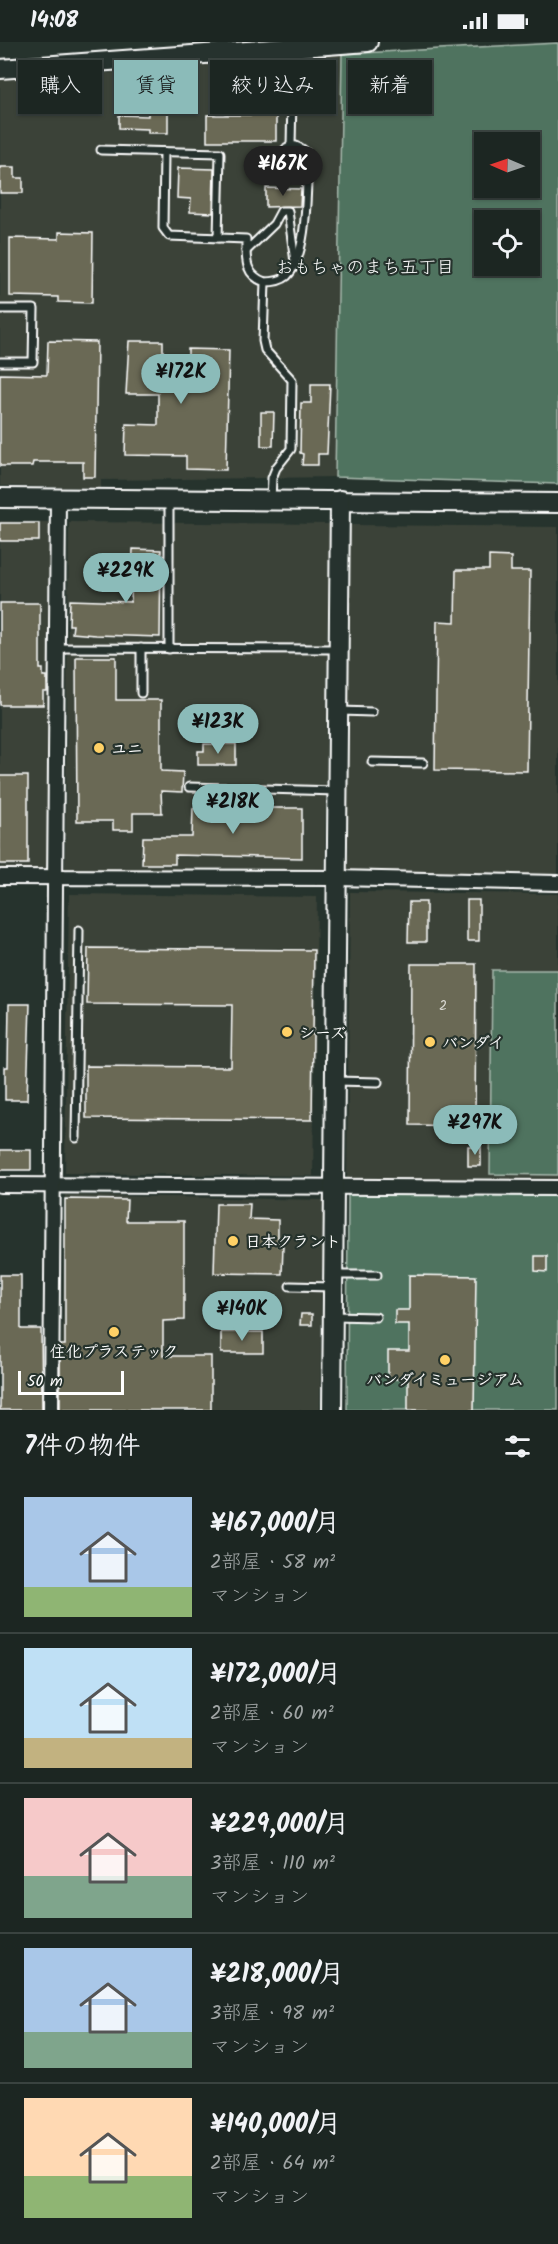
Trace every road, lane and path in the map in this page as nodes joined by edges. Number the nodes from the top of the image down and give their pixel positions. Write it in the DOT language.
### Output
graph roads {
  1 [pos="368,42"];
  2 [pos="293,48"];
  3 [pos="0,69"];
  4 [pos="291,146"];
  5 [pos="101,150"];
  6 [pos="164,152"];
  7 [pos="280,179"];
  8 [pos="218,238"];
  9 [pos="246,251"];
  10 [pos="295,264"];
  11 [pos="265,282"];
  12 [pos="0,309"];
  13 [pos="0,362"];
  14 [pos="0,498"];
  15 [pos="58,498"];
  16 [pos="169,499"];
  17 [pos="271,500"];
  18 [pos="340,500"];
  19 [pos="558,503"];
  20 [pos="57,648"];
  21 [pos="141,648"];
  22 [pos="169,649"];
  23 [pos="339,650"];
  24 [pos="141,693"];
  25 [pos="338,711"];
  26 [pos="372,712"];
  27 [pos="372,762"];
  28 [pos="423,763"];
  29 [pos="189,787"];
  30 [pos="337,791"];
  31 [pos="0,877"];
  32 [pos="56,877"];
  33 [pos="336,878"];
  34 [pos="558,883"];
  35 [pos="79,930"];
  36 [pos="334,1081"];
  37 [pos="378,1082"];
  38 [pos="76,1138"];
  39 [pos="0,1185"];
  40 [pos="53,1185"];
  41 [pos="333,1187"];
  42 [pos="558,1188"];
  43 [pos="377,1275"];
  44 [pos="332,1281"];
  45 [pos="290,1286"];
  46 [pos="332,1316"];
  47 [pos="376,1317"];
  48 [pos="51,1410"];
  49 [pos="332,1410"];
  1 -- 2 [label="street"];
  2 -- 3 [label="street"];
  2 -- 4 [label="lane"];
  4 -- 7 [label="lane"];
  4 -- 10 [label="lane"];
  5 -- 6 [label="lane"];
  6 -- 8 [label="lane"];
  6 -- 8 [label="lane"];
  8 -- 9 [label="lane"];
  9 -- 10 [label="lane"];
  9 -- 11 [label="lane"];
  10 -- 11 [label="lane"];
  11 -- 17 [label="lane"];
  12 -- 13 [label="lane"];
  14 -- 15 [label="street"];
  15 -- 16 [label="street"];
  15 -- 20 [label="street"];
  16 -- 17 [label="street"];
  16 -- 22 [label="lane"];
  17 -- 18 [label="street"];
  18 -- 19 [label="street"];
  18 -- 23 [label="street"];
  20 -- 21 [label="lane"];
  20 -- 32 [label="street"];
  21 -- 22 [label="lane"];
  21 -- 24 [label="lane"];
  22 -- 23 [label="lane"];
  23 -- 25 [label="street"];
  25 -- 26 [label="lane"];
  25 -- 30 [label="street"];
  27 -- 28 [label="lane"];
  29 -- 30 [label="lane"];
  30 -- 33 [label="street"];
  31 -- 32 [label="street"];
  32 -- 33 [label="street"];
  32 -- 40 [label="street"];
  33 -- 34 [label="street"];
  33 -- 36 [label="street"];
  35 -- 38 [label="lane"];
  36 -- 37 [label="lane"];
  36 -- 41 [label="street"];
  39 -- 40 [label="street"];
  40 -- 41 [label="street"];
  40 -- 48 [label="street"];
  41 -- 42 [label="street"];
  41 -- 44 [label="street"];
  43 -- 44 [label="lane"];
  44 -- 45 [label="lane"];
  44 -- 46 [label="street"];
  46 -- 47 [label="lane"];
  46 -- 49 [label="street"];
}
